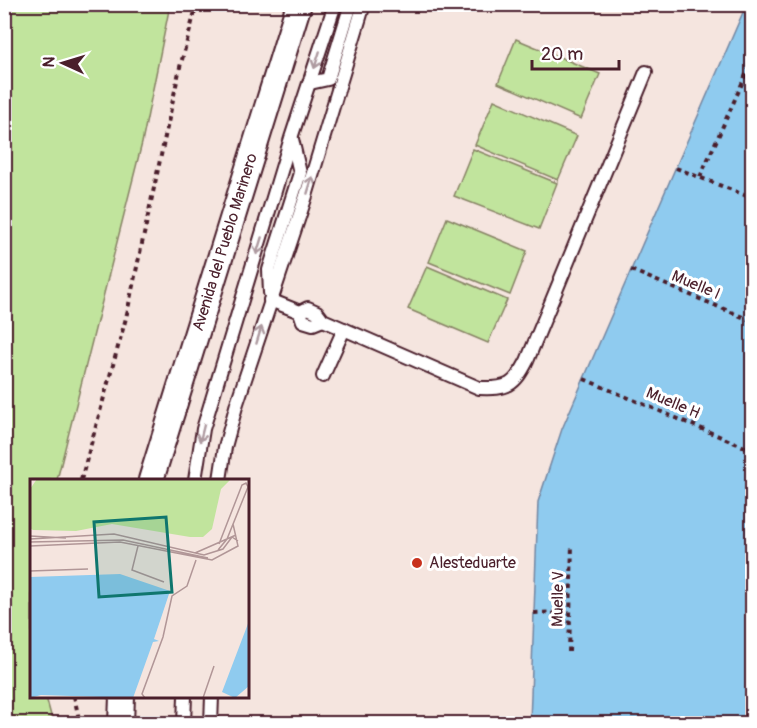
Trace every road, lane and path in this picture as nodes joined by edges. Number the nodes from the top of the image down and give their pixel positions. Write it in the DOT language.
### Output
graph roads {
  1 [pos="197,4"];
  2 [pos="299,4"];
  3 [pos="335,4"];
  4 [pos="351,4"];
  5 [pos="364,4"];
  6 [pos="753,70"];
  7 [pos="646,72"];
  8 [pos="310,83"];
  9 [pos="291,138"];
  10 [pos="676,168"];
  11 [pos="700,177"];
  12 [pos="753,198"];
  13 [pos="631,270"];
  14 [pos="270,300"];
  15 [pos="753,321"];
  16 [pos="344,329"];
  17 [pos="322,376"];
  18 [pos="584,378"];
  19 [pos="753,450"];
  20 [pos="81,479"];
  21 [pos="151,479"];
  22 [pos="195,479"];
  23 [pos="220,479"];
  24 [pos="572,545"];
  25 [pos="570,612"];
  26 [pos="534,613"];
  27 [pos="569,652"];
  28 [pos="74,698"];
  29 [pos="122,698"];
  30 [pos="185,698"];
  31 [pos="212,698"];
  32 [pos="80,723"];
  33 [pos="121,723"];
  34 [pos="184,723"];
  35 [pos="210,723"];
  1 -- 20 [label="path"];
  2 -- 21 [label="street, Avenida del Pueblo Marinero"];
  3 -- 8 [label="lane, one-way"];
  4 -- 8 [label="lane"];
  14 -- 5 [label="lane, one-way"];
  6 -- 11 [label="path"];
  7 -- 16 [label="lane"];
  8 -- 9 [label="lane"];
  9 -- 14 [label="lane"];
  9 -- 22 [label="lane, one-way"];
  10 -- 11 [label="path"];
  11 -- 12 [label="path"];
  13 -- 15 [label="path, Muelle I"];
  14 -- 16 [label="lane"];
  23 -- 14 [label="lane, one-way"];
  16 -- 17 [label="lane"];
  18 -- 19 [label="path, Muelle H"];
  24 -- 25 [label="path, Muelle V"];
  25 -- 26 [label="path"];
  25 -- 27 [label="path, Muelle V"];
  28 -- 32 [label="path"];
  29 -- 33 [label="street"];
  30 -- 34 [label="lane"];
  31 -- 35 [label="lane"];
}
